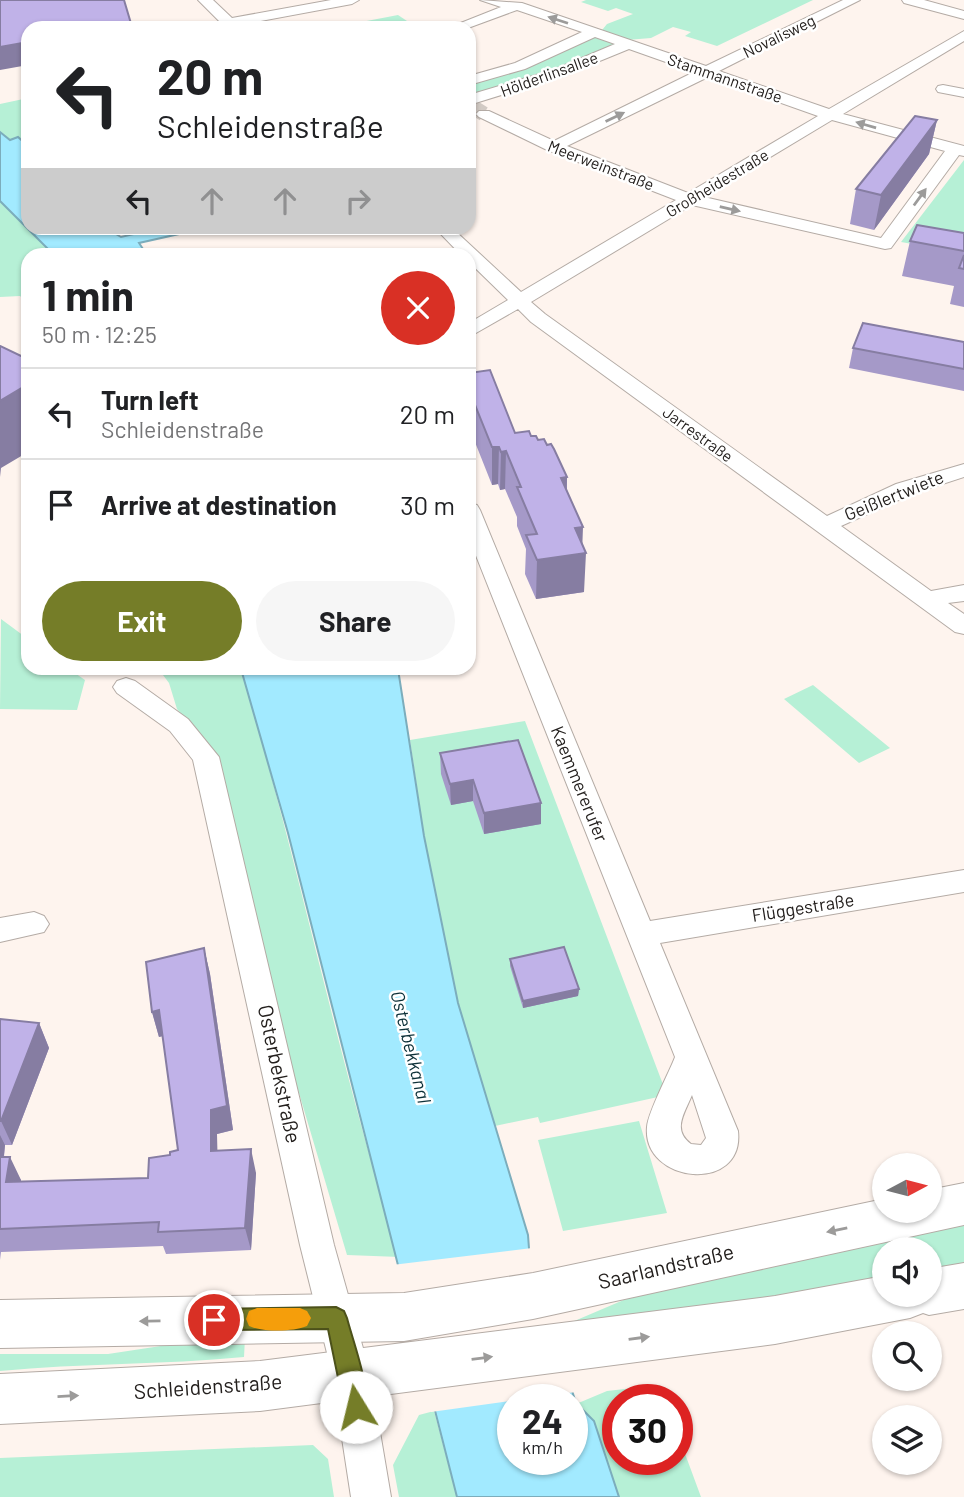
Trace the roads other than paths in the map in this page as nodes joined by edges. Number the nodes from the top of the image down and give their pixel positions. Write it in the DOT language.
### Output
graph roads {
  1 [pos="205,0"];
  2 [pos="352,0"];
  3 [pos="487,0"];
  4 [pos="532,0"];
  5 [pos="853,0"];
  6 [pos="909,0"];
  7 [pos="517,6"];
  8 [pos="964,15"];
  9 [pos="228,21"];
  10 [pos="251,21"];
  11 [pos="475,21"];
  12 [pos="594,32"];
  13 [pos="964,35"];
  14 [pos="628,44"];
  15 [pos="956,46"];
  16 [pos="707,71"];
  17 [pos="476,79"];
  18 [pos="943,89"];
  19 [pos="964,93"];
  20 [pos="476,105"];
  21 [pos="476,108"];
  22 [pos="831,115"];
  23 [pos="554,147"];
  24 [pos="960,150"];
  25 [pos="689,200"];
  26 [pos="450,235"];
  27 [pos="464,248"];
  28 [pos="476,259"];
  29 [pos="519,299"];
  30 [pos="476,327"];
  31 [pos="964,470"];
  32 [pos="825,525"];
  33 [pos="476,528"];
  34 [pos="964,593"];
  35 [pos="927,599"];
  36 [pos="964,626"];
  37 [pos="126,687"];
  38 [pos="964,881"];
  39 [pos="34,924"];
  40 [pos="0,930"];
  41 [pos="643,934"];
  42 [pos="691,1057"];
  43 [pos="964,1203"];
  44 [pos="942,1208"];
  45 [pos="873,1223"];
  46 [pos="964,1286"];
  47 [pos="942,1290"];
  48 [pos="872,1302"];
  49 [pos="336,1318"];
  50 [pos="0,1324"];
  51 [pos="351,1373"];
  52 [pos="0,1399"];
  53 [pos="371,1497"];
  1 -- 9 [label="street"];
  2 -- 10 [label="street"];
  3 -- 7 [label="street, Stammannstraße"];
  4 -- 7 [label="street"];
  5 -- 16 [label="street, Novalisweg"];
  6 -- 8 [label="street"];
  7 -- 11 [label="street"];
  12 -- 7 [label="street, Stammannstraße, one-way"];
  12 -- 14 [label="street, Stammannstraße"];
  12 -- 17 [label="street, Hölderlinsallee"];
  13 -- 15 [label="street, Großheidestraße"];
  14 -- 16 [label="street, Stammannstraße"];
  14 -- 20 [label="street, Hölderlinsallee"];
  15 -- 22 [label="street, Großheidestraße"];
  16 -- 22 [label="street, Stammannstraße"];
  23 -- 16 [label="street, Novalisweg, one-way"];
  18 -- 19 [label="street"];
  21 -- 23 [label="street, Meerweinstraße"];
  24 -- 22 [label="street, Stammannstraße, one-way"];
  22 -- 25 [label="street, Großheidestraße"];
  23 -- 25 [label="street, Meerweinstraße"];
  25 -- 24 [label="street, Meerweinstraße, one-way"];
  25 -- 29 [label="street, Großheidestraße"];
  26 -- 27 [label="street, Jarrestraße"];
  28 -- 29 [label="street, Jarrestraße"];
  29 -- 30 [label="street, Großheidestraße"];
  29 -- 32 [label="street, Jarrestraße"];
  31 -- 32 [label="street, Geißlertwiete"];
  32 -- 35 [label="street, Jarrestraße"];
  33 -- 41 [label="street, Kaemmererufer"];
  34 -- 35 [label="street"];
  35 -- 36 [label="street, Jarrestraße"];
  37 -- 49 [label="street, Osterbekstraße"];
  38 -- 41 [label="street, Flüggestraße"];
  39 -- 40 [label="street"];
  41 -- 42 [label="street, Kaemmererufer"];
  43 -- 44 [label="main road, Saarlandstraße"];
  45 -- 49 [label="main road, Saarlandstraße, one-way"];
  46 -- 47 [label="main road"];
  51 -- 48 [label="main road, Schleidenstraße, one-way"];
  49 -- 50 [label="main road, one-way"];
  49 -- 51 [label="street, Osterbekstraße"];
  52 -- 51 [label="main road, Schleidenstraße, one-way"];
  51 -- 53 [label="street, Osterbekstraße"];
}
